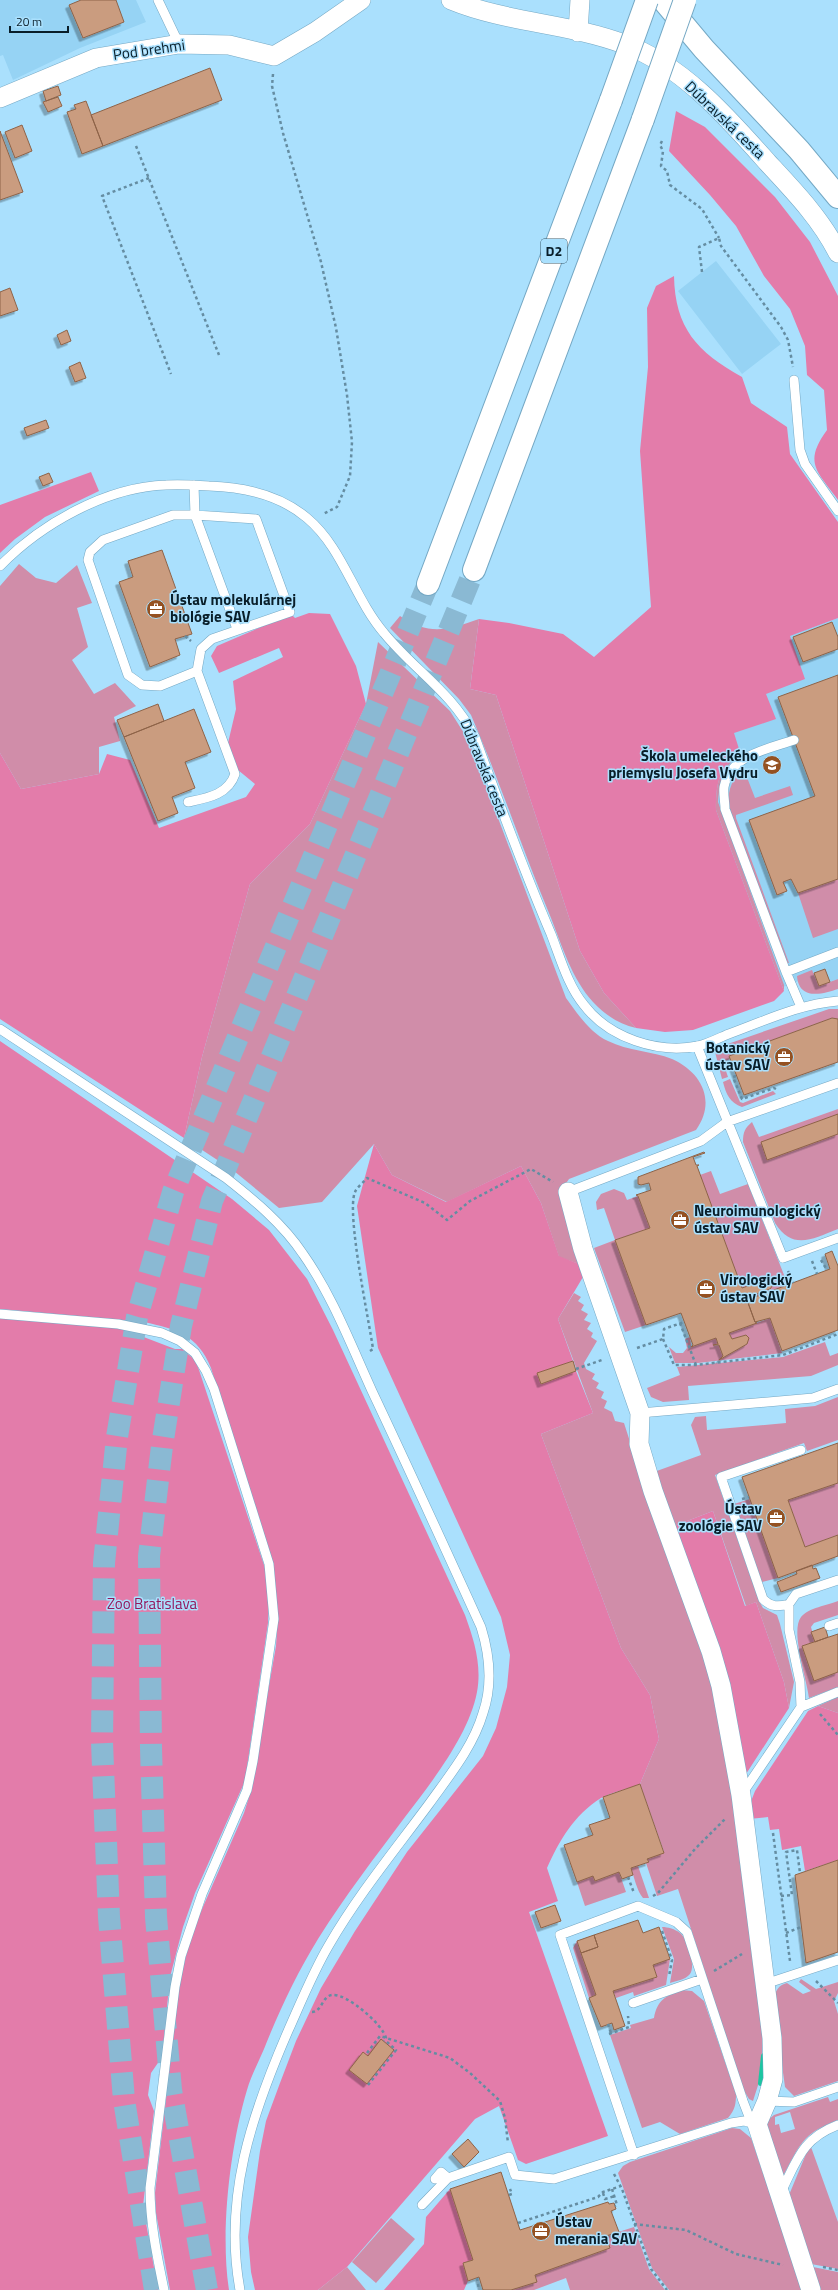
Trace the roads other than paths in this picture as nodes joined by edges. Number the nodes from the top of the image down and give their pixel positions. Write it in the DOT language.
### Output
graph roads {
  1 [pos="158,0"];
  2 [pos="361,0"];
  3 [pos="451,0"];
  4 [pos="580,0"];
  5 [pos="647,0"];
  6 [pos="663,0"];
  7 [pos="685,0"];
  8 [pos="578,32"];
  9 [pos="179,44"];
  10 [pos="0,98"];
  11 [pos="838,197"];
  12 [pos="838,253"];
  13 [pos="794,380"];
  14 [pos="194,485"];
  15 [pos="838,511"];
  16 [pos="195,514"];
  17 [pos="0,566"];
  18 [pos="474,570"];
  19 [pos="428,584"];
  20 [pos="236,629"];
  21 [pos="197,671"];
  22 [pos="794,740"];
  23 [pos="188,802"];
  24 [pos="838,952"];
  25 [pos="786,972"];
  26 [pos="838,1002"];
  27 [pos="801,1008"];
  28 [pos="0,1029"];
  29 [pos="697,1046"];
  30 [pos="838,1083"];
  31 [pos="727,1122"];
  32 [pos="562,1188"];
  33 [pos="838,1238"];
  34 [pos="0,1314"];
  35 [pos="838,1389"];
  36 [pos="640,1413"];
  37 [pos="801,1450"];
  38 [pos="838,1580"];
  39 [pos="789,1604"];
  40 [pos="838,1692"];
  41 [pos="801,1707"];
  42 [pos="741,1795"];
  43 [pos="838,1960"];
  44 [pos="702,1979"];
  45 [pos="765,1984"];
  46 [pos="633,2003"];
  47 [pos="838,2087"];
  48 [pos="767,2101"];
  49 [pos="757,2124"];
  50 [pos="838,2125"];
  51 [pos="634,2155"];
  52 [pos="448,2178"];
  53 [pos="436,2179"];
  54 [pos="780,2195"];
  55 [pos="422,2205"];
  56 [pos="164,2290"];
  57 [pos="240,2290"];
  58 [pos="811,2290"];
  1 -- 9 [label="lane"];
  2 -- 9 [label="street, Pod brehmi"];
  3 -- 8 [label="street, Dúbravská cesta"];
  4 -- 8 [label="street"];
  5 -- 19 [label="highway, D2, bridge"];
  6 -- 11 [label="highway"];
  7 -- 18 [label="highway, D2, bridge"];
  8 -- 12 [label="street, Dúbravská cesta"];
  9 -- 10 [label="street, Pod brehmi"];
  13 -- 15 [label="lane"];
  14 -- 16 [label="lane"];
  14 -- 17 [label="lane, Dúbravská cesta"];
  14 -- 29 [label="lane, Dúbravská cesta"];
  16 -- 20 [label="lane"];
  16 -- 20 [label="lane"];
  16 -- 21 [label="lane"];
  20 -- 21 [label="lane"];
  21 -- 23 [label="lane"];
  22 -- 25 [label="lane"];
  24 -- 25 [label="lane"];
  25 -- 27 [label="lane"];
  26 -- 27 [label="lane, Dúbravská cesta"];
  27 -- 29 [label="lane, Dúbravská cesta"];
  28 -- 57 [label="lane"];
  29 -- 31 [label="lane"];
  30 -- 31 [label="lane"];
  31 -- 32 [label="lane"];
  31 -- 33 [label="lane"];
  32 -- 36 [label="street"];
  34 -- 56 [label="lane"];
  35 -- 36 [label="lane"];
  36 -- 42 [label="street"];
  37 -- 39 [label="lane"];
  38 -- 39 [label="lane"];
  39 -- 41 [label="lane"];
  40 -- 41 [label="lane"];
  41 -- 42 [label="lane"];
  42 -- 45 [label="street"];
  43 -- 45 [label="lane"];
  44 -- 46 [label="lane"];
  44 -- 49 [label="lane"];
  44 -- 51 [label="lane"];
  45 -- 48 [label="street"];
  47 -- 48 [label="lane"];
  48 -- 49 [label="street"];
  49 -- 51 [label="lane"];
  49 -- 54 [label="street"];
  50 -- 54 [label="lane"];
  51 -- 52 [label="lane"];
  52 -- 53 [label="lane"];
  52 -- 55 [label="lane"];
  54 -- 58 [label="street"];
}
